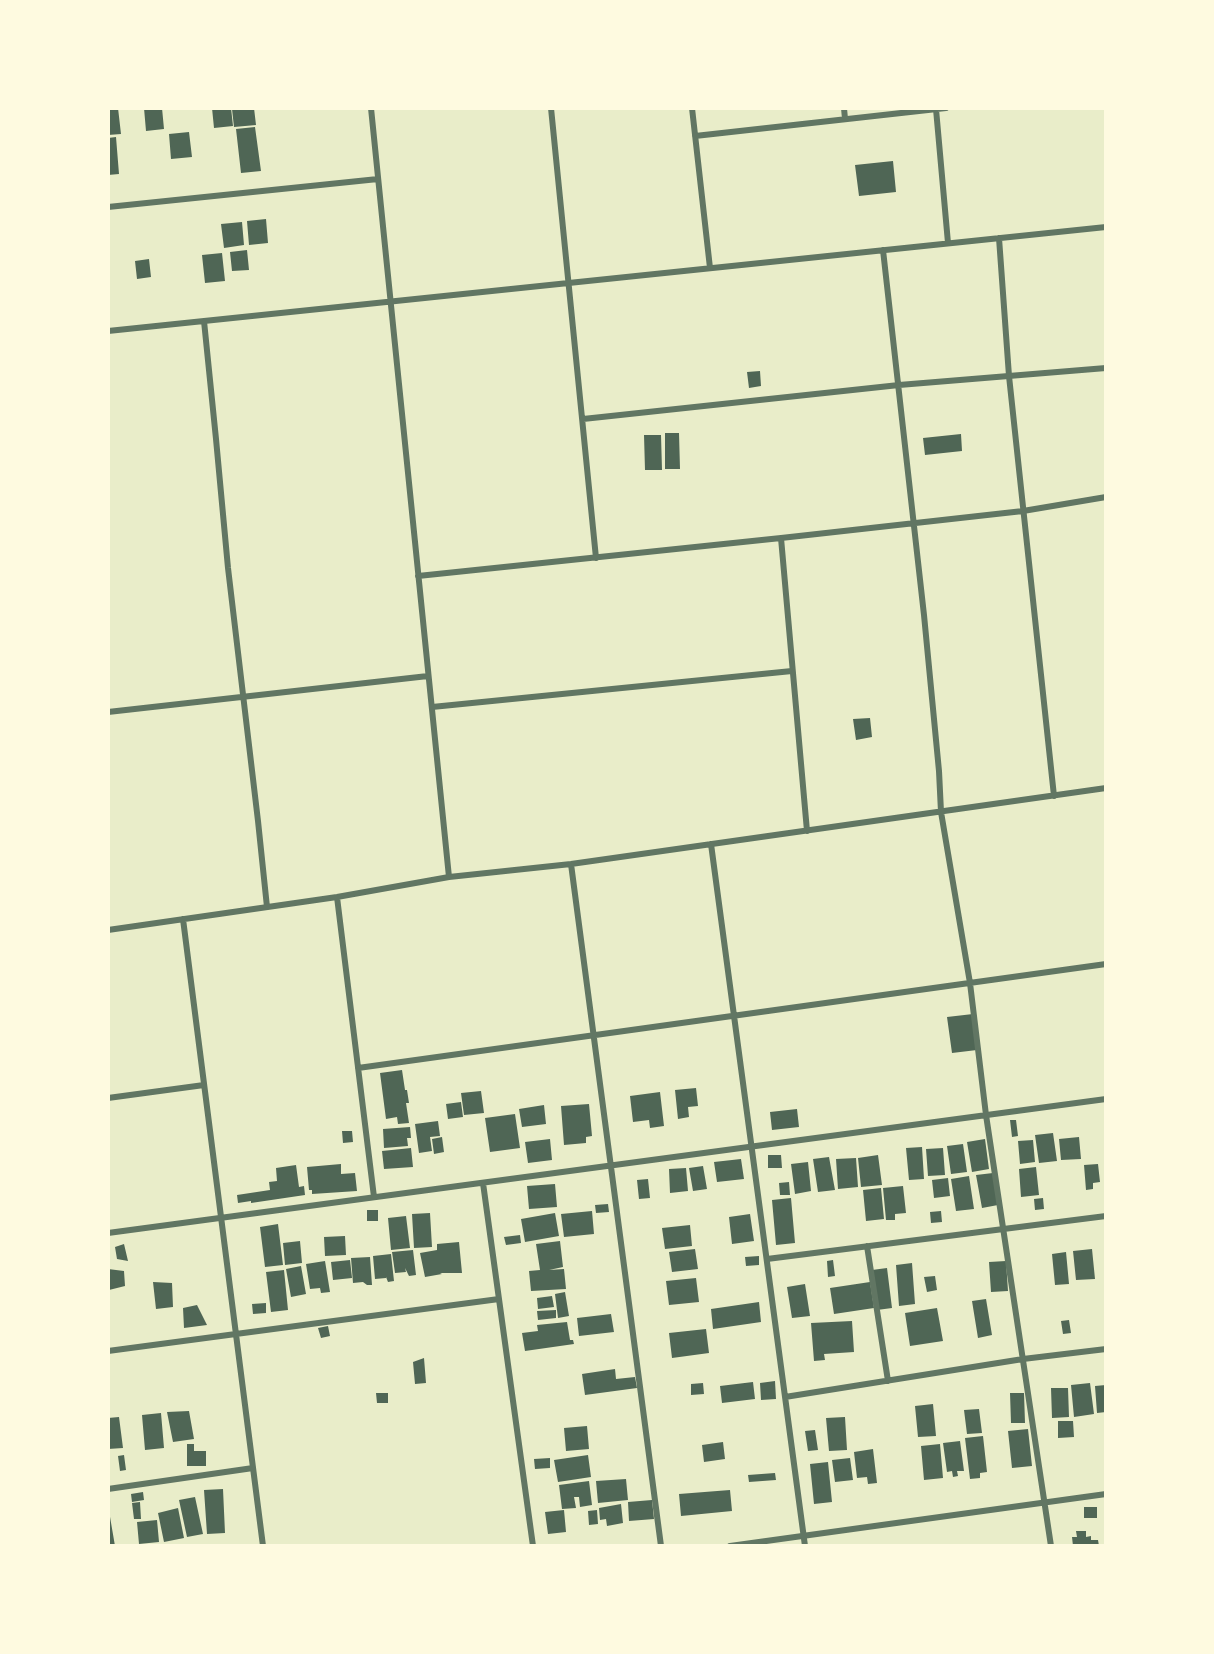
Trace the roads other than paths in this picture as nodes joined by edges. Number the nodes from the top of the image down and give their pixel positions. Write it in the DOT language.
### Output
graph roads {
  1 [pos="370,108"];
  2 [pos="551,108"];
  3 [pos="692,108"];
  4 [pos="844,108"];
  5 [pos="946,108"];
  6 [pos="936,109"];
  7 [pos="845,119"];
  8 [pos="695,136"];
  9 [pos="378,179"];
  10 [pos="108,207"];
  11 [pos="1106,227"];
  12 [pos="999,238"];
  13 [pos="948,243"];
  14 [pos="883,250"];
  15 [pos="710,268"];
  16 [pos="568,283"];
  17 [pos="390,302"];
  18 [pos="204,321"];
  19 [pos="108,331"];
  20 [pos="1106,368"];
  21 [pos="1009,376"];
  22 [pos="899,385"];
  23 [pos="583,419"];
  24 [pos="1106,497"];
  25 [pos="1023,510"];
  26 [pos="914,523"];
  27 [pos="781,538"];
  28 [pos="596,558"];
  29 [pos="418,576"];
  30 [pos="792,671"];
  31 [pos="428,676"];
  32 [pos="243,697"];
  33 [pos="432,707"];
  34 [pos="108,712"];
  35 [pos="1106,788"];
  36 [pos="1054,796"];
  37 [pos="941,812"];
  38 [pos="807,831"];
  39 [pos="711,844"];
  40 [pos="571,864"];
  41 [pos="449,877"];
  42 [pos="337,897"];
  43 [pos="267,907"];
  44 [pos="183,919"];
  45 [pos="108,930"];
  46 [pos="1106,964"];
  47 [pos="970,983"];
  48 [pos="734,1016"];
  49 [pos="594,1035"];
  50 [pos="358,1068"];
  51 [pos="204,1085"];
  52 [pos="108,1098"];
  53 [pos="1106,1099"];
  54 [pos="986,1115"];
  55 [pos="752,1147"];
  56 [pos="611,1166"];
  57 [pos="483,1183"];
  58 [pos="374,1197"];
  59 [pos="1106,1216"];
  60 [pos="221,1218"];
  61 [pos="1003,1229"];
  62 [pos="108,1233"];
  63 [pos="867,1246"];
  64 [pos="766,1259"];
  65 [pos="499,1299"];
  66 [pos="236,1334"];
  67 [pos="1106,1349"];
  68 [pos="108,1351"];
  69 [pos="1023,1359"];
  70 [pos="888,1381"];
  71 [pos="785,1397"];
  72 [pos="253,1468"];
  73 [pos="108,1488"];
  74 [pos="1106,1494"];
  75 [pos="1044,1503"];
  76 [pos="804,1536"];
  77 [pos="263,1546"];
  78 [pos="533,1546"];
  79 [pos="661,1546"];
  80 [pos="730,1546"];
  81 [pos="805,1546"];
  82 [pos="1051,1546"];
  1 -- 9 [label="street"];
  2 -- 16 [label="street"];
  3 -- 8 [label="street"];
  4 -- 7 [label="street"];
  5 -- 6 [label="street"];
  6 -- 7 [label="street"];
  6 -- 13 [label="street"];
  7 -- 8 [label="street"];
  8 -- 15 [label="street"];
  9 -- 10 [label="street"];
  9 -- 17 [label="street"];
  11 -- 12 [label="street"];
  12 -- 13 [label="street"];
  12 -- 21 [label="street"];
  13 -- 14 [label="street"];
  14 -- 15 [label="street"];
  14 -- 22 [label="street"];
  15 -- 16 [label="street"];
  16 -- 17 [label="street"];
  16 -- 23 [label="street"];
  17 -- 18 [label="street"];
  17 -- 29 [label="street"];
  18 -- 19 [label="street"];
  18 -- 32 [label="street"];
  20 -- 21 [label="street"];
  21 -- 22 [label="street"];
  21 -- 25 [label="street"];
  22 -- 23 [label="street"];
  22 -- 26 [label="street"];
  23 -- 28 [label="street"];
  24 -- 25 [label="street"];
  25 -- 26 [label="street"];
  25 -- 36 [label="street"];
  26 -- 27 [label="street"];
  26 -- 37 [label="street"];
  27 -- 28 [label="street"];
  27 -- 30 [label="street"];
  28 -- 29 [label="street"];
  29 -- 31 [label="street"];
  30 -- 33 [label="street"];
  30 -- 38 [label="street"];
  31 -- 32 [label="street"];
  31 -- 33 [label="street"];
  32 -- 34 [label="street"];
  32 -- 43 [label="street"];
  33 -- 41 [label="street"];
  35 -- 36 [label="street"];
  36 -- 37 [label="street"];
  37 -- 38 [label="street"];
  37 -- 47 [label="street"];
  38 -- 39 [label="street"];
  39 -- 40 [label="street"];
  39 -- 48 [label="street"];
  40 -- 41 [label="street"];
  40 -- 49 [label="street"];
  41 -- 42 [label="street"];
  42 -- 43 [label="street"];
  42 -- 50 [label="street"];
  43 -- 44 [label="street"];
  44 -- 45 [label="street"];
  44 -- 51 [label="street"];
  46 -- 47 [label="street"];
  47 -- 48 [label="street"];
  47 -- 54 [label="street"];
  48 -- 49 [label="street"];
  48 -- 55 [label="street"];
  49 -- 50 [label="street"];
  49 -- 56 [label="street"];
  50 -- 58 [label="street"];
  51 -- 52 [label="street"];
  51 -- 60 [label="street"];
  53 -- 54 [label="street"];
  54 -- 55 [label="street"];
  54 -- 61 [label="street"];
  55 -- 56 [label="street"];
  55 -- 64 [label="street"];
  56 -- 57 [label="street"];
  56 -- 79 [label="street"];
  57 -- 58 [label="street"];
  57 -- 65 [label="street"];
  58 -- 60 [label="street"];
  59 -- 61 [label="street"];
  60 -- 62 [label="street"];
  60 -- 66 [label="street"];
  61 -- 63 [label="street"];
  61 -- 69 [label="street"];
  63 -- 64 [label="street"];
  63 -- 70 [label="street"];
  64 -- 71 [label="street"];
  65 -- 66 [label="street"];
  65 -- 78 [label="street"];
  66 -- 68 [label="street"];
  66 -- 72 [label="street"];
  67 -- 69 [label="street"];
  69 -- 70 [label="street"];
  69 -- 75 [label="street"];
  70 -- 71 [label="street"];
  71 -- 76 [label="street"];
  72 -- 73 [label="street"];
  72 -- 77 [label="street"];
  74 -- 75 [label="street"];
  75 -- 76 [label="street"];
  75 -- 82 [label="street"];
  76 -- 80 [label="street"];
  76 -- 81 [label="street"];
}
